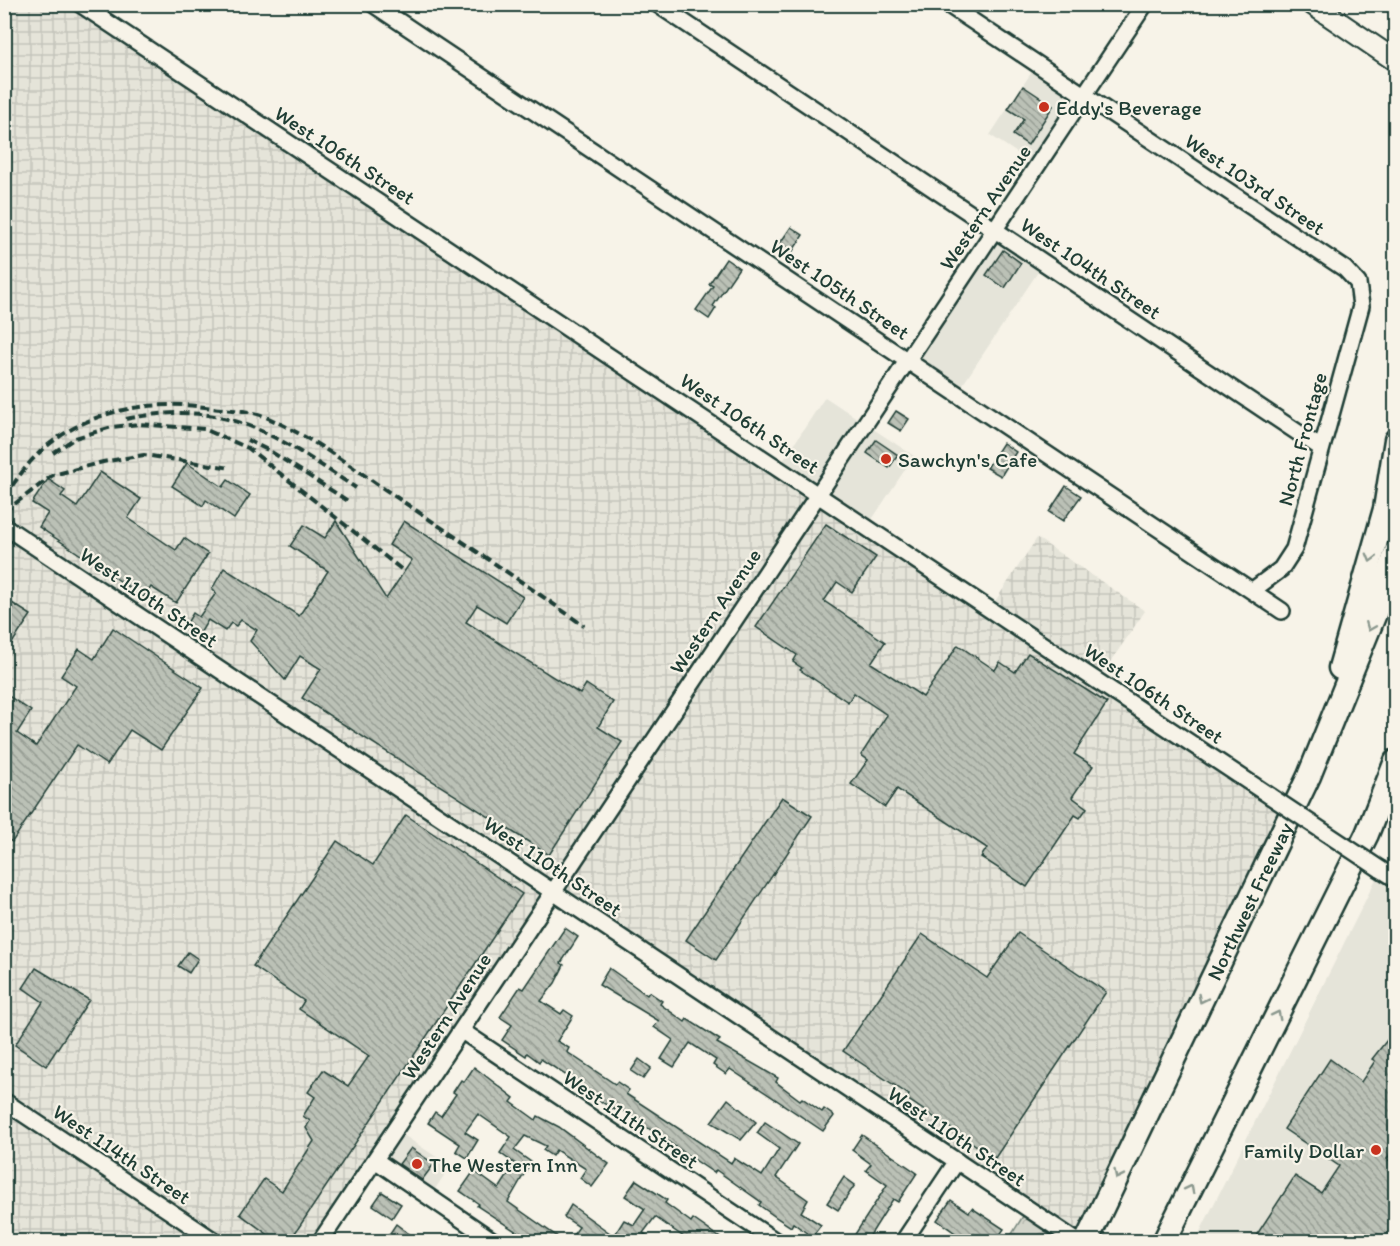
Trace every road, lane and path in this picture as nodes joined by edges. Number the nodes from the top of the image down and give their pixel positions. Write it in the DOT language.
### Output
graph roads {
  1 [pos="80,4"];
  2 [pos="373,4"];
  3 [pos="657,4"];
  4 [pos="947,4"];
  5 [pos="1145,4"];
  6 [pos="1312,4"];
  7 [pos="1395,61"];
  8 [pos="1085,97"];
  9 [pos="995,230"];
  10 [pos="1358,283"];
  11 [pos="907,359"];
  12 [pos="1395,440"];
  13 [pos="1321,448"];
  14 [pos="819,494"];
  15 [pos="4,526"];
  16 [pos="1395,552"];
  17 [pos="1253,590"];
  18 [pos="1282,611"];
  19 [pos="1395,761"];
  20 [pos="1310,776"];
  21 [pos="1395,794"];
  22 [pos="1367,834"];
  23 [pos="1395,879"];
  24 [pos="553,891"];
  25 [pos="462,1031"];
  26 [pos="4,1101"];
  27 [pos="375,1160"];
  28 [pos="957,1161"];
  29 [pos="216,1242"];
  30 [pos="320,1242"];
  31 [pos="495,1242"];
  32 [pos="777,1242"];
  33 [pos="903,1242"];
  34 [pos="1078,1242"];
  35 [pos="1086,1242"];
  36 [pos="1164,1242"];
  1 -- 14 [label="street, West 106th Street"];
  2 -- 11 [label="street, West 105th Street"];
  3 -- 9 [label="street, West 104th Street"];
  4 -- 8 [label="street, West 103rd Street"];
  5 -- 8 [label="street, Western Avenue"];
  6 -- 7 [label="main road"];
  8 -- 9 [label="street, Western Avenue"];
  8 -- 10 [label="street, West 103rd Street"];
  9 -- 11 [label="street, Western Avenue"];
  9 -- 13 [label="street, West 104th Street"];
  10 -- 13 [label="street, North Frontage"];
  11 -- 14 [label="street, Western Avenue"];
  11 -- 17 [label="street, West 105th Street"];
  12 -- 20 [label="highway, one-way"];
  13 -- 17 [label="street, North Frontage"];
  14 -- 23 [label="street, West 106th Street, bridge"];
  14 -- 24 [label="street, Western Avenue"];
  15 -- 24 [label="street, West 110th Street"];
  16 -- 20 [label="highway, Northwest Freeway, one-way"];
  17 -- 18 [label="street, West 105th Street"];
  19 -- 22 [label="highway"];
  20 -- 35 [label="highway, Northwest Freeway, one-way"];
  21 -- 22 [label="highway"];
  36 -- 22 [label="highway, one-way"];
  24 -- 25 [label="street, Western Avenue"];
  24 -- 28 [label="street, West 110th Street"];
  25 -- 27 [label="street, Western Avenue"];
  25 -- 32 [label="street, West 111th Street"];
  26 -- 29 [label="street, West 114th Street"];
  27 -- 30 [label="street, Western Avenue"];
  27 -- 31 [label="street"];
  28 -- 33 [label="street"];
  28 -- 34 [label="street, West 110th Street"];
}
